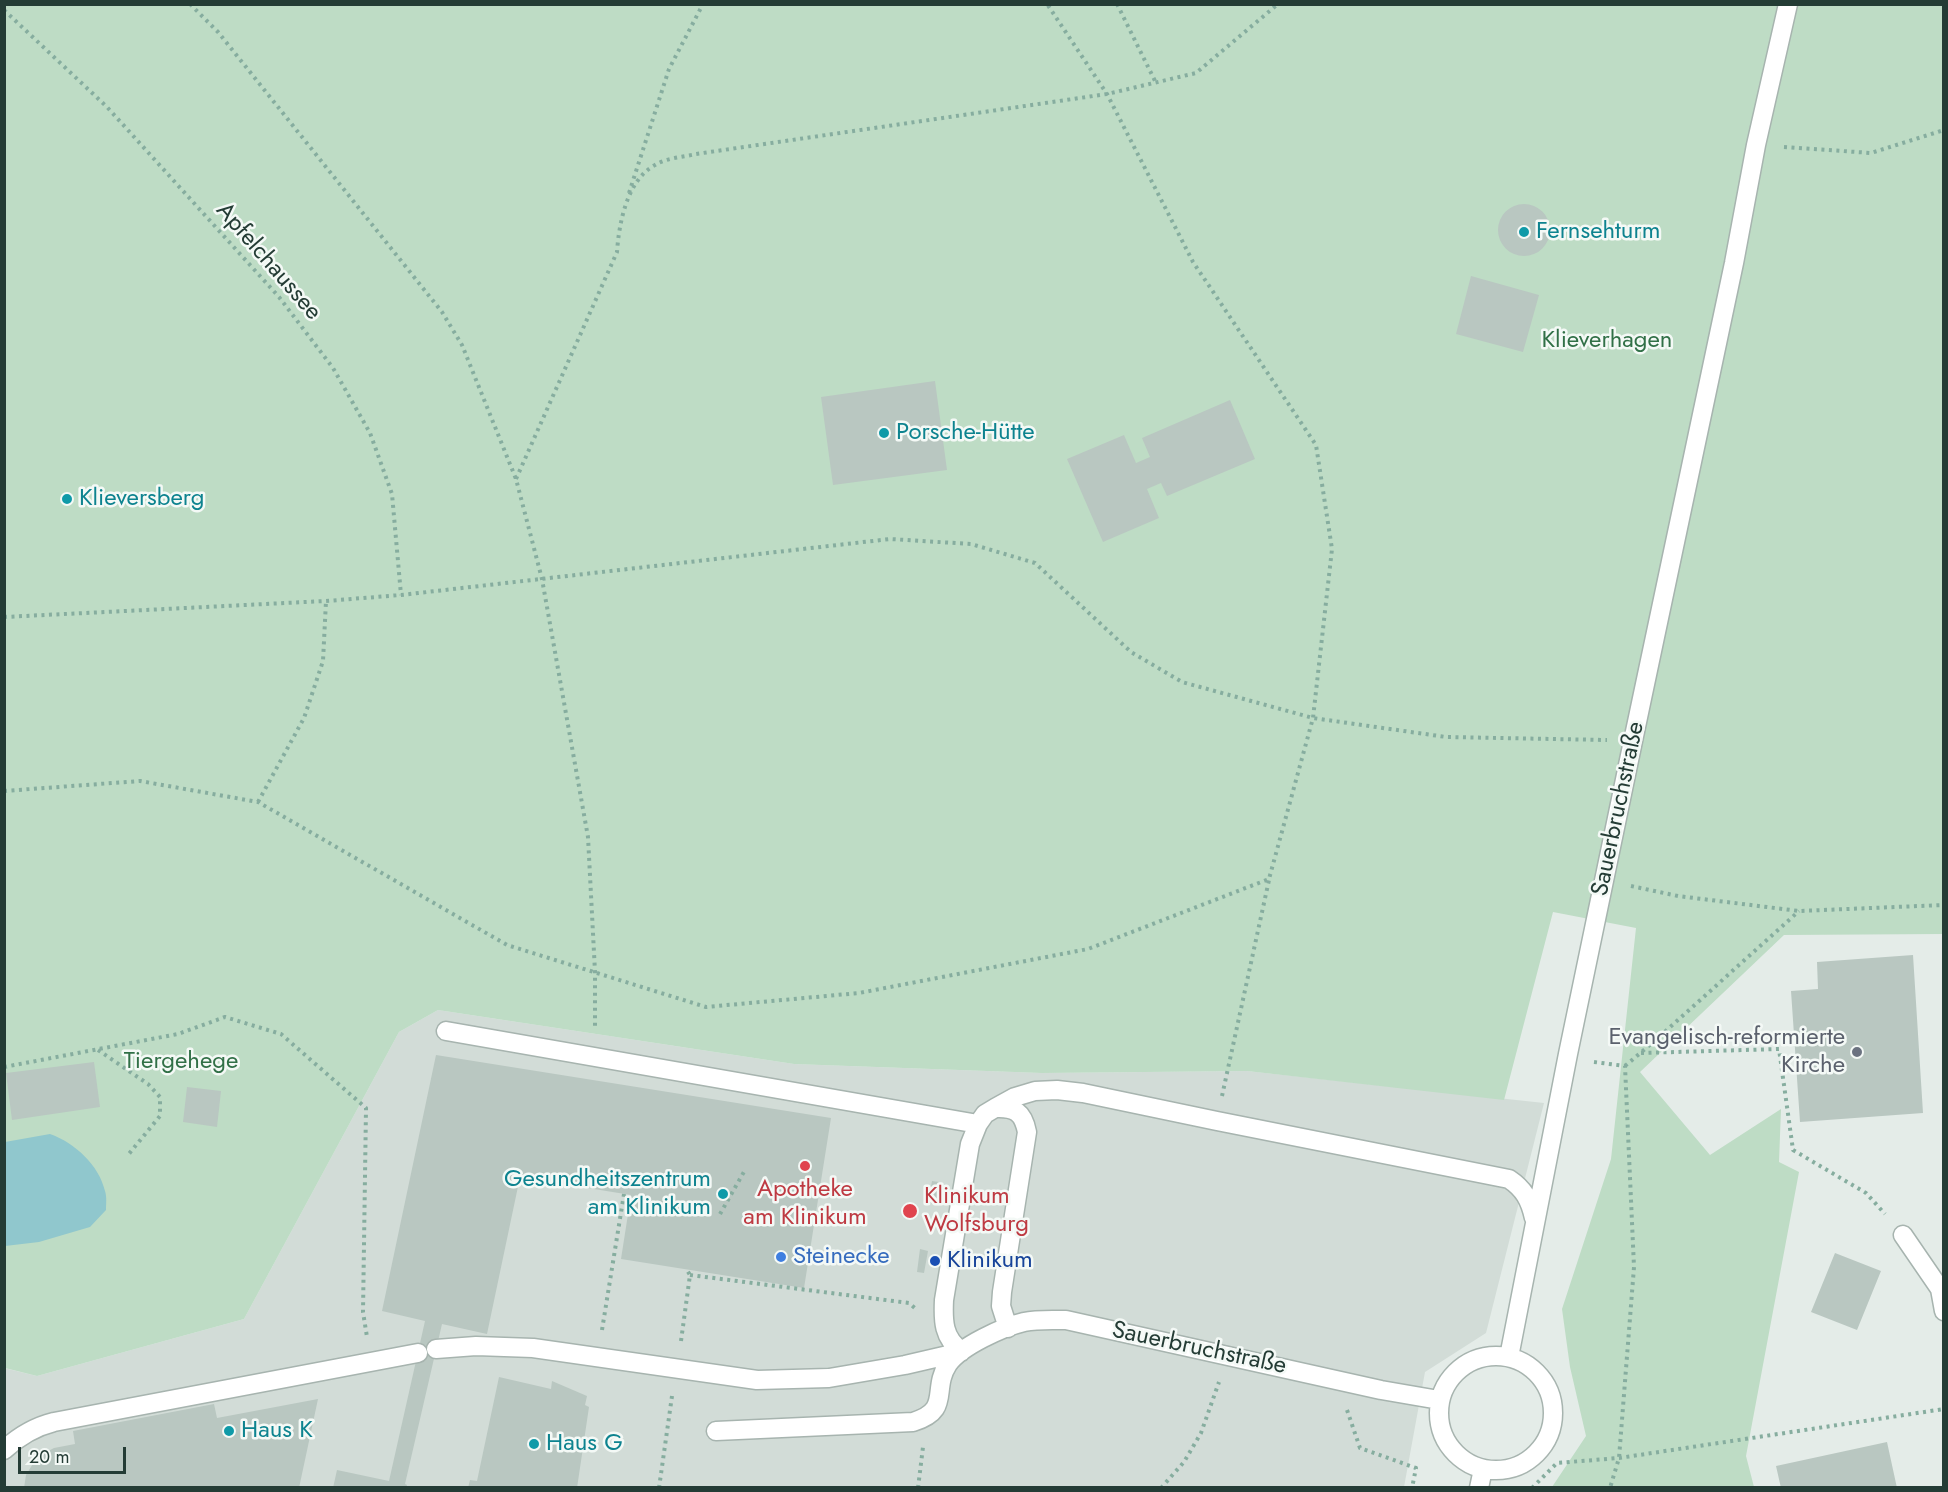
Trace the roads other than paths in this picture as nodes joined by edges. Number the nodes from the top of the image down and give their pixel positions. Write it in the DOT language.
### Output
graph roads {
  1 [pos="1788,4"];
  2 [pos="446,1031"];
  3 [pos="995,1108"];
  4 [pos="978,1124"];
  5 [pos="1535,1223"];
  6 [pos="1903,1235"];
  7 [pos="1944,1311"];
  8 [pos="1008,1328"];
  9 [pos="962,1351"];
  10 [pos="1509,1357"];
  11 [pos="1439,1400"];
  12 [pos="716,1431"];
  13 [pos="4,1450"];
  14 [pos="1483,1469"];
  15 [pos="1479,1488"];
  1 -- 5 [label="street, Sauerbruchstraße"];
  2 -- 4 [label="street"];
  3 -- 4 [label="street"];
  3 -- 5 [label="street"];
  3 -- 8 [label="street"];
  4 -- 9 [label="street"];
  5 -- 10 [label="street, Sauerbruchstraße"];
  6 -- 7 [label="street"];
  8 -- 9 [label="street, Sauerbruchstraße"];
  8 -- 11 [label="street, Sauerbruchstraße"];
  9 -- 12 [label="street"];
  9 -- 13 [label="street"];
  10 -- 11 [label="street"];
  10 -- 14 [label="street"];
  11 -- 14 [label="street"];
  14 -- 15 [label="street"];
}
